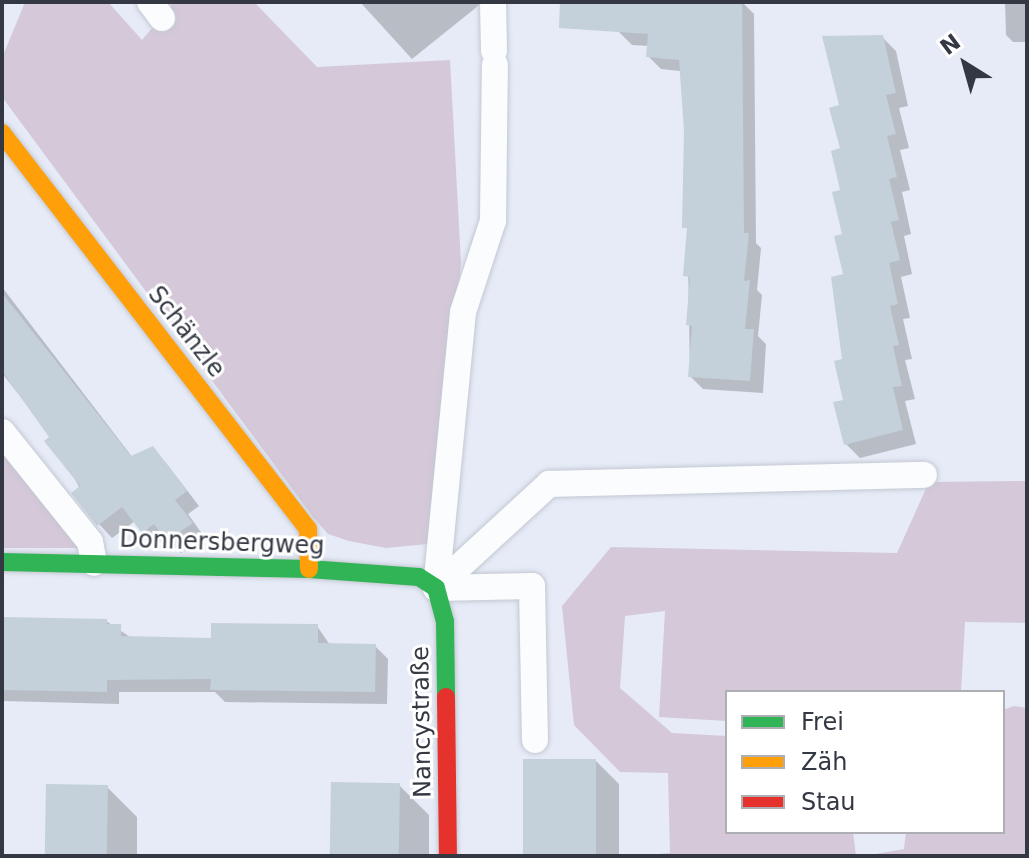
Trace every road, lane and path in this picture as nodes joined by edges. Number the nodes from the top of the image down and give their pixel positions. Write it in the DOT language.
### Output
graph roads {
  1 [pos="493,2"];
  2 [pos="2,133"];
  3 [pos="2,432"];
  4 [pos="924,475"];
  5 [pos="2,562"];
  6 [pos="94,563"];
  7 [pos="309,569"];
  8 [pos="436,588"];
  9 [pos="535,740"];
  10 [pos="448,856"];
  1 -- 8 [label="lane"];
  2 -- 7 [label="street, Schänzle"];
  3 -- 6 [label="lane"];
  4 -- 8 [label="lane"];
  5 -- 6 [label="street, Donnersbergweg"];
  6 -- 7 [label="street, Donnersbergweg"];
  7 -- 8 [label="street, Donnersbergweg"];
  8 -- 9 [label="lane"];
  8 -- 10 [label="street, Nancystraße"];
}
